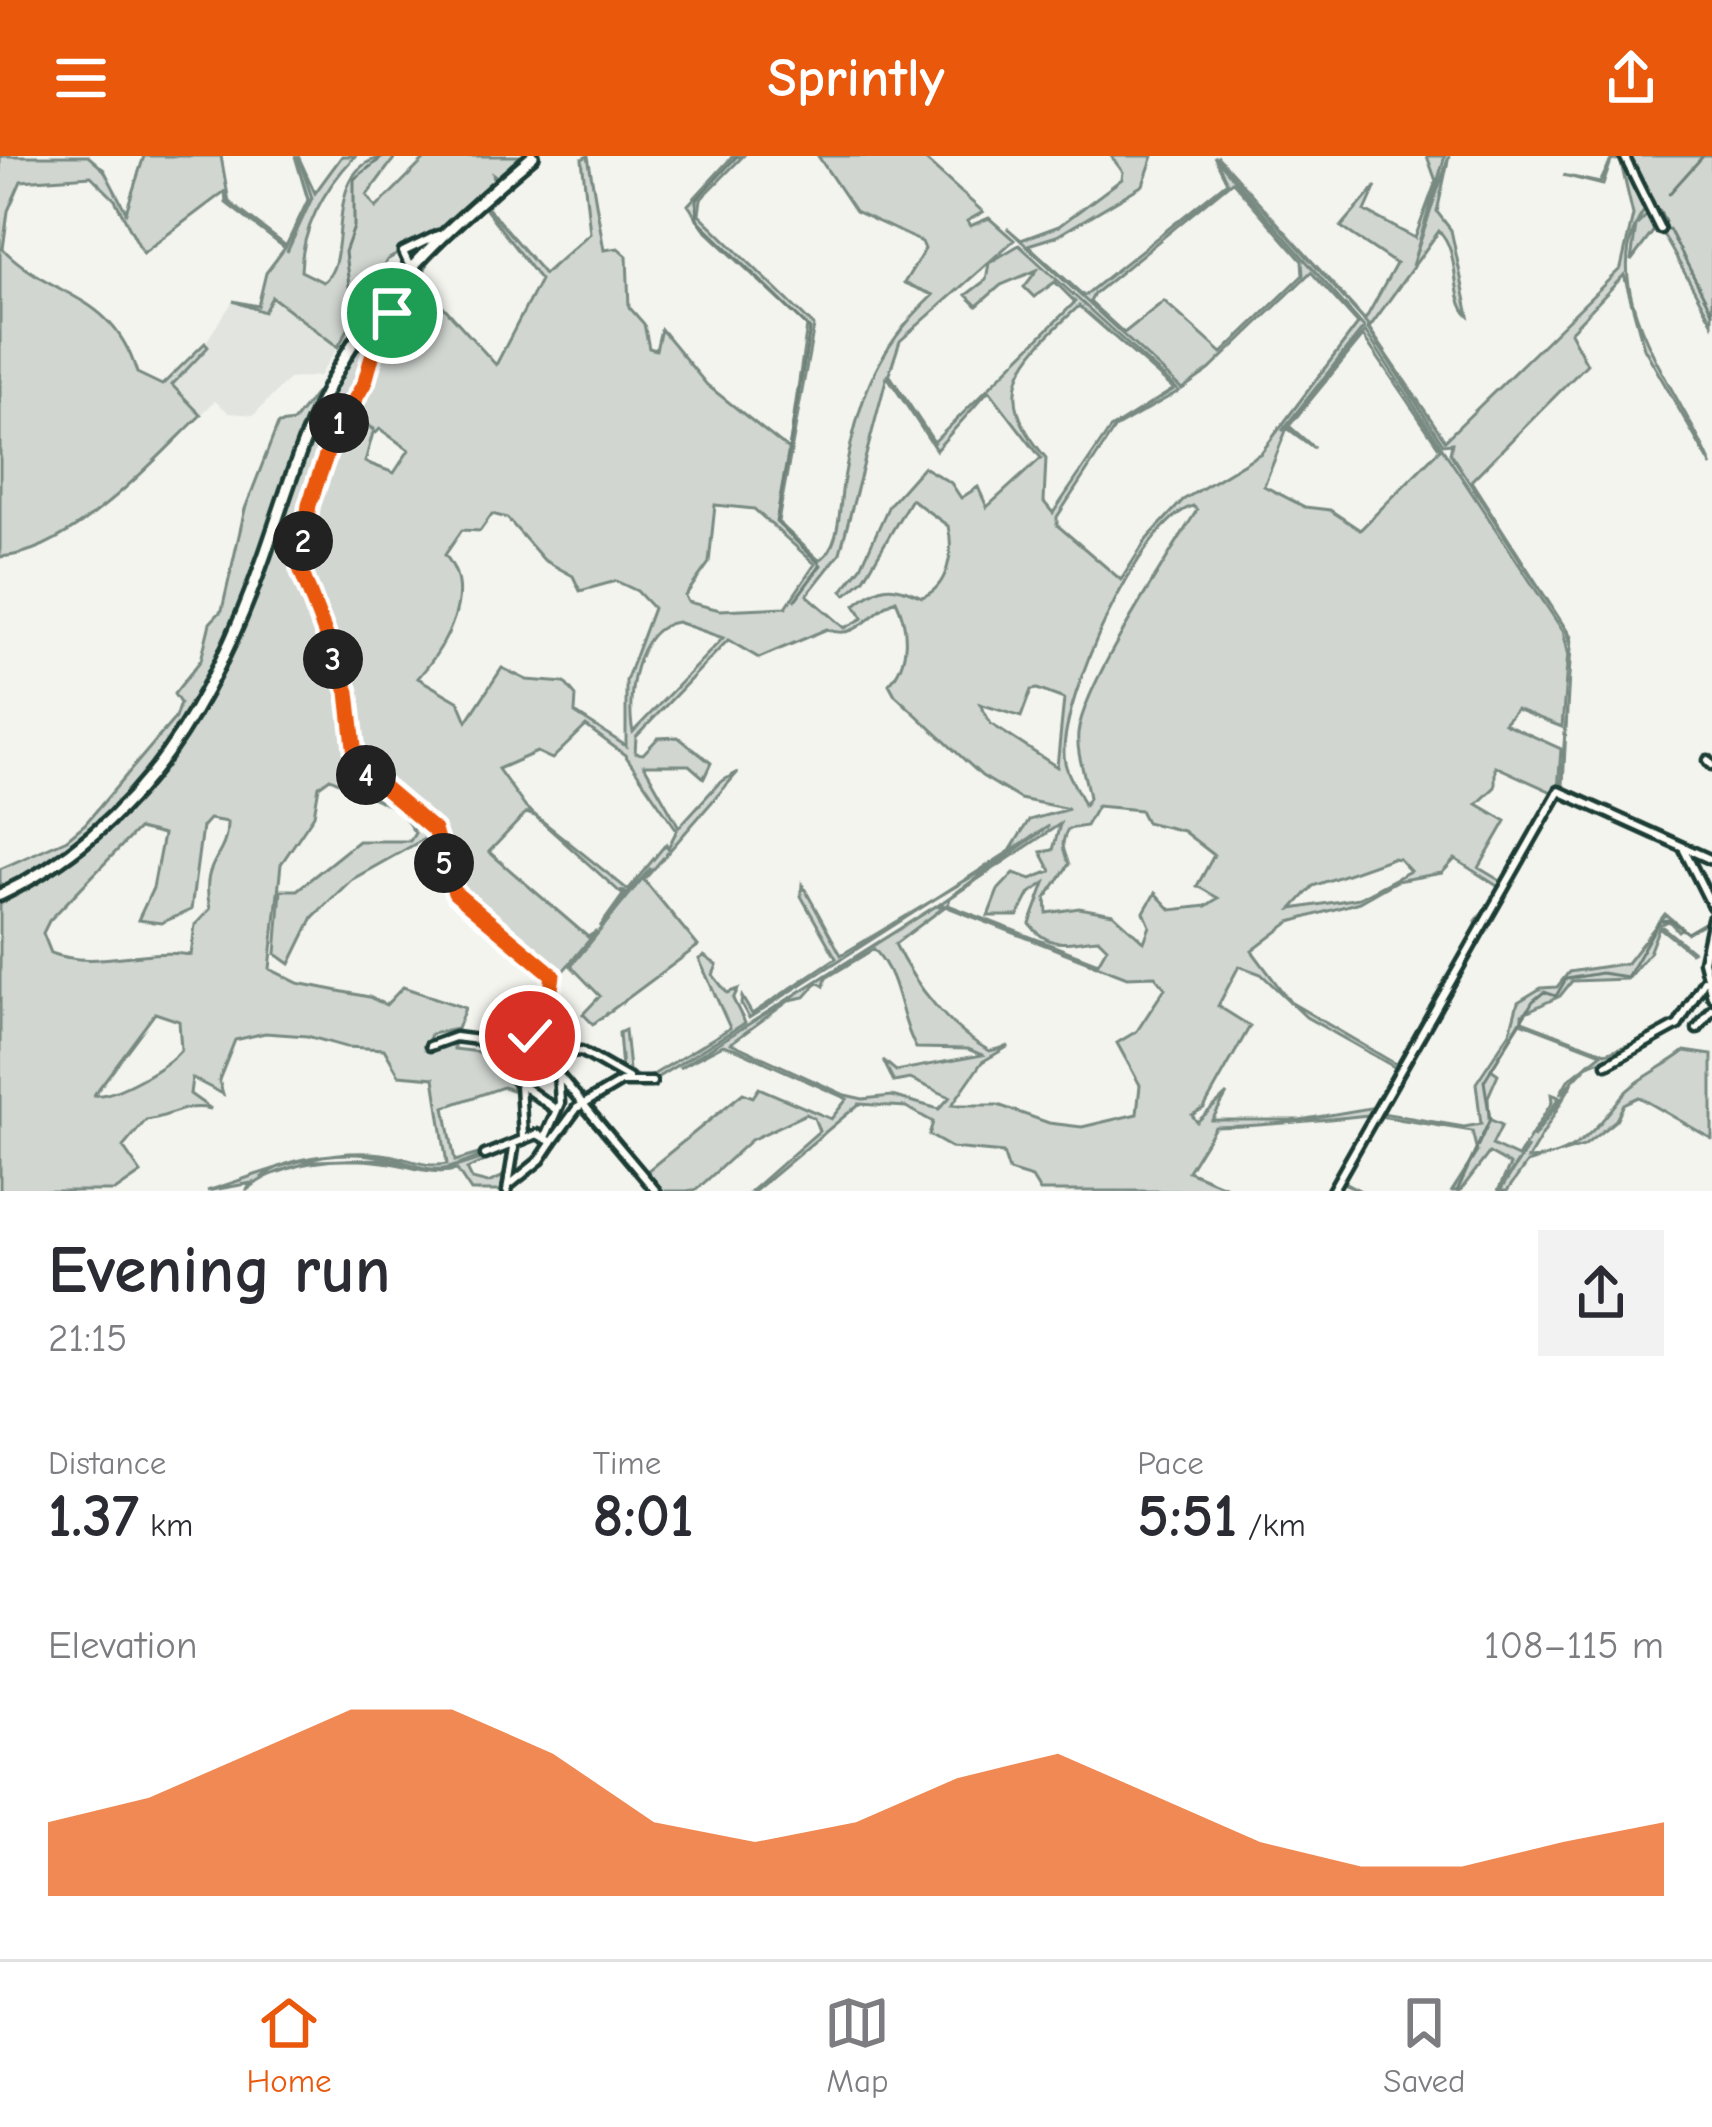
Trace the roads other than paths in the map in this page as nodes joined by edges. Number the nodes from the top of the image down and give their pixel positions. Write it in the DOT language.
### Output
graph roads {
  1 [pos="533,156"];
  2 [pos="1624,156"];
  3 [pos="1660,229"];
  4 [pos="415,271"];
  5 [pos="1682,846"];
  6 [pos="1712,860"];
  7 [pos="0,895"];
  8 [pos="1712,906"];
  9 [pos="1712,920"];
  10 [pos="1708,939"];
  11 [pos="1712,951"];
  12 [pos="1707,978"];
  13 [pos="555,981"];
  14 [pos="1712,993"];
  15 [pos="1712,1010"];
  16 [pos="1697,1029"];
  17 [pos="486,1041"];
  18 [pos="531,1042"];
  19 [pos="430,1046"];
  20 [pos="546,1054"];
  21 [pos="1607,1064"];
  22 [pos="558,1070"];
  23 [pos="628,1078"];
  24 [pos="652,1082"];
  25 [pos="520,1084"];
  26 [pos="584,1105"];
  27 [pos="557,1106"];
  28 [pos="523,1138"];
  29 [pos="549,1138"];
  30 [pos="514,1148"];
  31 [pos="485,1155"];
  32 [pos="507,1189"];
  33 [pos="656,1191"];
  34 [pos="1332,1191"];
  1 -- 4 [label="main road"];
  2 -- 3 [label="street"];
  4 -- 7 [label="main road"];
  4 -- 13 [label="street"];
  5 -- 6 [label="street"];
  5 -- 8 [label="street"];
  5 -- 34 [label="street"];
  9 -- 10 [label="street"];
  10 -- 11 [label="street"];
  10 -- 12 [label="street"];
  12 -- 14 [label="street"];
  12 -- 21 [label="street"];
  13 -- 17 [label="street"];
  13 -- 18 [label="street"];
  15 -- 16 [label="street"];
  17 -- 19 [label="street"];
  17 -- 25 [label="street"];
  18 -- 20 [label="street"];
  18 -- 25 [label="street"];
  20 -- 22 [label="street"];
  20 -- 23 [label="street"];
  22 -- 26 [label="street"];
  22 -- 27 [label="street"];
  23 -- 24 [label="street"];
  23 -- 26 [label="street"];
  25 -- 27 [label="street"];
  25 -- 28 [label="street"];
  26 -- 27 [label="street"];
  26 -- 29 [label="street"];
  26 -- 33 [label="street"];
  27 -- 29 [label="street"];
  28 -- 29 [label="street"];
  28 -- 30 [label="street"];
  29 -- 32 [label="street"];
  30 -- 31 [label="street"];
  30 -- 32 [label="street"];
}
